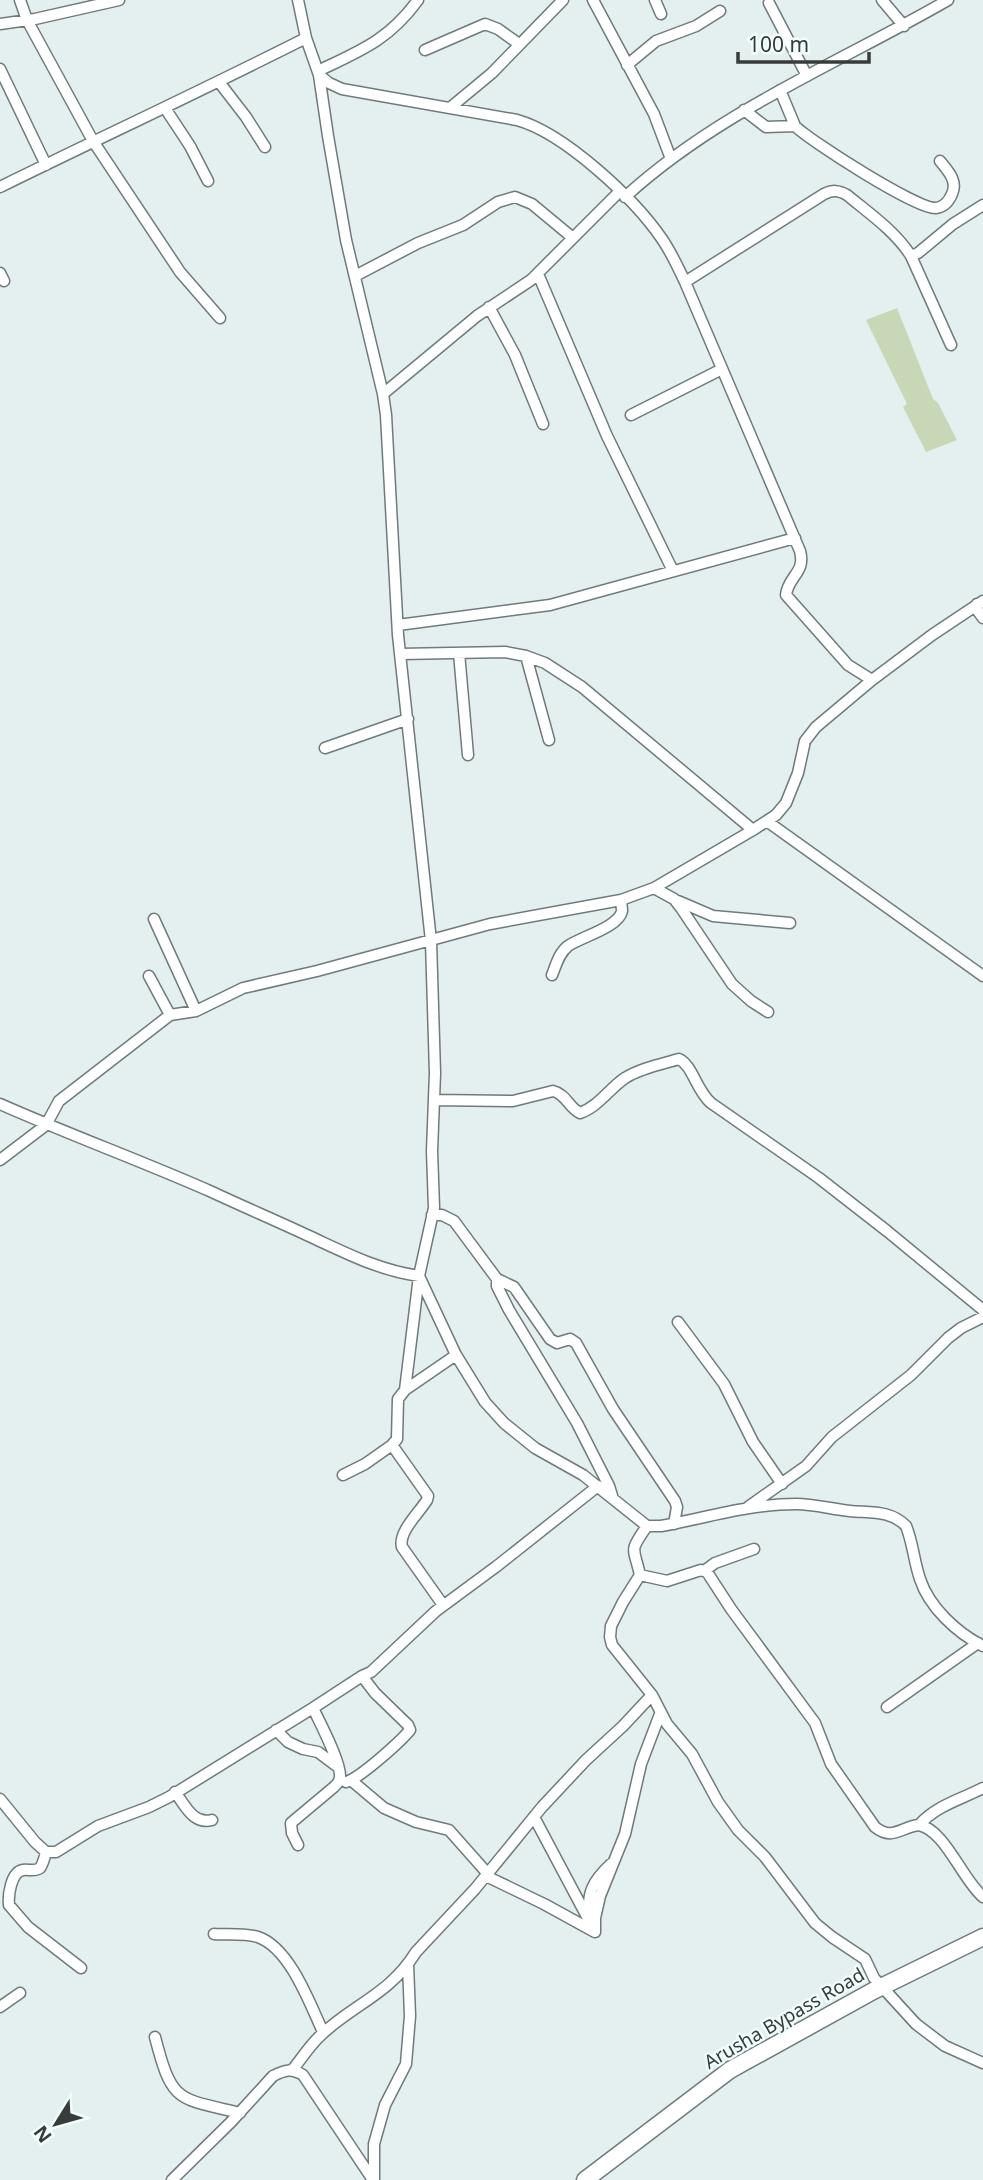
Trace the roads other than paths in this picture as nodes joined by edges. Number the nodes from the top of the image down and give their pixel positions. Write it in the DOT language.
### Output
graph roads {
  1 [pos="20,0"];
  2 [pos="120,0"];
  3 [pos="298,0"];
  4 [pos="418,0"];
  5 [pos="563,0"];
  6 [pos="593,0"];
  7 [pos="655,0"];
  8 [pos="882,0"];
  9 [pos="943,1"];
  10 [pos="769,3"];
  11 [pos="720,11"];
  12 [pos="661,13"];
  13 [pos="27,20"];
  14 [pos="0,24"];
  15 [pos="904,26"];
  16 [pos="306,38"];
  17 [pos="519,44"];
  18 [pos="425,50"];
  19 [pos="627,65"];
  20 [pos="0,69"];
  21 [pos="319,73"];
  22 [pos="807,76"];
  23 [pos="219,82"];
  24 [pos="780,90"];
  25 [pos="450,107"];
  26 [pos="165,108"];
  27 [pos="744,110"];
  28 [pos="795,126"];
  29 [pos="93,141"];
  30 [pos="265,147"];
  31 [pos="671,159"];
  32 [pos="940,161"];
  33 [pos="46,165"];
  34 [pos="208,181"];
  35 [pos="0,187"];
  36 [pos="622,194"];
  37 [pos="983,205"];
  38 [pos="573,238"];
  39 [pos="911,256"];
  40 [pos="538,274"];
  41 [pos="355,276"];
  42 [pos="685,282"];
  43 [pos="489,307"];
  44 [pos="220,318"];
  45 [pos="951,345"];
  46 [pos="722,369"];
  47 [pos="383,394"];
  48 [pos="631,415"];
  49 [pos="543,424"];
  50 [pos="795,538"];
  51 [pos="673,571"];
  52 [pos="980,603"];
  53 [pos="983,618"];
  54 [pos="398,625"];
  55 [pos="459,653"];
  56 [pos="400,654"];
  57 [pos="526,656"];
  58 [pos="872,680"];
  59 [pos="408,719"];
  60 [pos="549,740"];
  61 [pos="325,748"];
  62 [pos="468,754"];
  63 [pos="768,822"];
  64 [pos="753,831"];
  65 [pos="654,888"];
  66 [pos="674,899"];
  67 [pos="621,900"];
  68 [pos="154,919"];
  69 [pos="790,923"];
  70 [pos="431,941"];
  71 [pos="552,975"];
  72 [pos="149,976"];
  73 [pos="983,976"];
  74 [pos="196,1011"];
  75 [pos="768,1012"];
  76 [pos="170,1015"];
  77 [pos="433,1100"];
  78 [pos="0,1104"];
  79 [pos="46,1125"];
  80 [pos="0,1160"];
  81 [pos="432,1215"];
  82 [pos="419,1276"];
  83 [pos="497,1279"];
  84 [pos="983,1310"];
  85 [pos="983,1317"];
  86 [pos="678,1322"];
  87 [pos="456,1355"];
  88 [pos="405,1391"];
  89 [pos="392,1446"];
  90 [pos="343,1475"];
  91 [pos="782,1483"];
  92 [pos="598,1486"];
  93 [pos="613,1499"];
  94 [pos="747,1508"];
  95 [pos="674,1524"];
  96 [pos="647,1526"];
  97 [pos="754,1549"];
  98 [pos="704,1571"];
  99 [pos="640,1575"];
  100 [pos="443,1605"];
  101 [pos="980,1644"];
  102 [pos="362,1676"];
  103 [pos="652,1695"];
  104 [pos="887,1707"];
  105 [pos="313,1708"];
  106 [pos="660,1714"];
  107 [pos="276,1730"];
  108 [pos="338,1767"];
  109 [pos="339,1781"];
  110 [pos="352,1781"];
  111 [pos="983,1788"];
  112 [pos="176,1792"];
  113 [pos="0,1799"];
  114 [pos="534,1817"];
  115 [pos="212,1821"];
  116 [pos="919,1825"];
  117 [pos="298,1845"];
  118 [pos="46,1852"];
  119 [pos="487,1875"];
  120 [pos="983,1897"];
  121 [pos="595,1932"];
  122 [pos="214,1934"];
  123 [pos="983,1937"];
  124 [pos="408,1964"];
  125 [pos="81,1968"];
  126 [pos="882,1987"];
  127 [pos="20,1993"];
  128 [pos="0,2007"];
  129 [pos="323,2032"];
  130 [pos="155,2037"];
  131 [pos="983,2063"];
  132 [pos="293,2069"];
  133 [pos="240,2113"];
  134 [pos="172,2180"];
  135 [pos="374,2180"];
  136 [pos="585,2180"];
  1 -- 13 [label="street"];
  2 -- 13 [label="street"];
  3 -- 16 [label="street"];
  4 -- 21 [label="street"];
  5 -- 17 [label="street"];
  6 -- 19 [label="street"];
  7 -- 12 [label="street"];
  8 -- 15 [label="street"];
  9 -- 15 [label="street"];
  10 -- 22 [label="street"];
  11 -- 19 [label="street"];
  13 -- 14 [label="street"];
  13 -- 29 [label="street"];
  15 -- 22 [label="street"];
  16 -- 21 [label="street"];
  16 -- 23 [label="street"];
  17 -- 18 [label="street"];
  17 -- 25 [label="street"];
  19 -- 31 [label="street"];
  20 -- 33 [label="street"];
  21 -- 25 [label="street"];
  21 -- 41 [label="street"];
  22 -- 24 [label="street"];
  23 -- 26 [label="street"];
  23 -- 30 [label="street"];
  24 -- 27 [label="street"];
  24 -- 28 [label="street"];
  25 -- 36 [label="street"];
  26 -- 29 [label="street"];
  26 -- 34 [label="street"];
  27 -- 28 [label="street"];
  27 -- 31 [label="street"];
  28 -- 32 [label="street"];
  29 -- 33 [label="street"];
  29 -- 44 [label="street"];
  31 -- 36 [label="street"];
  33 -- 35 [label="street"];
  36 -- 38 [label="street"];
  36 -- 42 [label="street"];
  37 -- 39 [label="street"];
  38 -- 40 [label="street"];
  38 -- 41 [label="street"];
  39 -- 42 [label="street"];
  39 -- 45 [label="street"];
  40 -- 43 [label="street"];
  40 -- 51 [label="street"];
  41 -- 47 [label="street"];
  42 -- 46 [label="street"];
  43 -- 47 [label="street"];
  43 -- 49 [label="street"];
  46 -- 48 [label="street"];
  46 -- 50 [label="street"];
  47 -- 54 [label="street"];
  50 -- 51 [label="street"];
  50 -- 58 [label="street"];
  51 -- 54 [label="street"];
  52 -- 53 [label="street"];
  52 -- 58 [label="street"];
  54 -- 56 [label="street"];
  55 -- 56 [label="street"];
  55 -- 57 [label="street"];
  55 -- 62 [label="street"];
  56 -- 59 [label="street"];
  57 -- 60 [label="street"];
  57 -- 64 [label="street"];
  58 -- 63 [label="street"];
  59 -- 61 [label="street"];
  59 -- 70 [label="street"];
  63 -- 64 [label="street"];
  63 -- 73 [label="street"];
  64 -- 65 [label="street"];
  65 -- 66 [label="street"];
  65 -- 67 [label="street"];
  66 -- 69 [label="street"];
  66 -- 75 [label="street"];
  67 -- 70 [label="street"];
  67 -- 71 [label="street"];
  68 -- 74 [label="street"];
  70 -- 74 [label="street"];
  70 -- 77 [label="street"];
  72 -- 76 [label="street"];
  74 -- 76 [label="street"];
  76 -- 79 [label="street"];
  77 -- 81 [label="street"];
  77 -- 84 [label="street"];
  78 -- 79 [label="street"];
  79 -- 80 [label="street"];
  79 -- 82 [label="street"];
  81 -- 82 [label="street"];
  81 -- 83 [label="street"];
  82 -- 87 [label="street"];
  82 -- 88 [label="street"];
  83 -- 93 [label="street"];
  83 -- 95 [label="street"];
  85 -- 91 [label="street"];
  86 -- 91 [label="street"];
  87 -- 88 [label="street"];
  87 -- 92 [label="street"];
  88 -- 89 [label="street"];
  89 -- 90 [label="street"];
  89 -- 100 [label="street"];
  91 -- 94 [label="street"];
  92 -- 93 [label="street"];
  92 -- 100 [label="street"];
  93 -- 96 [label="street"];
  94 -- 95 [label="street"];
  94 -- 101 [label="street"];
  95 -- 96 [label="street"];
  96 -- 99 [label="street"];
  97 -- 98 [label="street"];
  98 -- 99 [label="street"];
  98 -- 116 [label="street"];
  99 -- 103 [label="street"];
  100 -- 102 [label="street"];
  101 -- 104 [label="street"];
  102 -- 105 [label="street"];
  102 -- 110 [label="street"];
  103 -- 106 [label="street"];
  103 -- 114 [label="street"];
  105 -- 107 [label="street"];
  105 -- 108 [label="street"];
  106 -- 121 [label="street"];
  106 -- 126 [label="street"];
  107 -- 108 [label="street"];
  107 -- 112 [label="street"];
  108 -- 109 [label="street"];
  109 -- 110 [label="street"];
  109 -- 117 [label="street"];
  110 -- 119 [label="street"];
  111 -- 116 [label="street"];
  112 -- 115 [label="street"];
  112 -- 118 [label="street"];
  113 -- 118 [label="street"];
  114 -- 119 [label="street"];
  114 -- 121 [label="street"];
  116 -- 120 [label="street"];
  118 -- 125 [label="street"];
  119 -- 121 [label="street"];
  119 -- 124 [label="street"];
  122 -- 129 [label="street"];
  123 -- 126 [label="main road, Arusha Bypass Road"];
  124 -- 129 [label="street"];
  124 -- 135 [label="street"];
  126 -- 131 [label="street"];
  126 -- 136 [label="main road, Arusha Bypass Road"];
  127 -- 128 [label="street"];
  129 -- 132 [label="street"];
  130 -- 133 [label="street"];
  132 -- 133 [label="street"];
  132 -- 135 [label="street"];
  133 -- 134 [label="street"];
}
